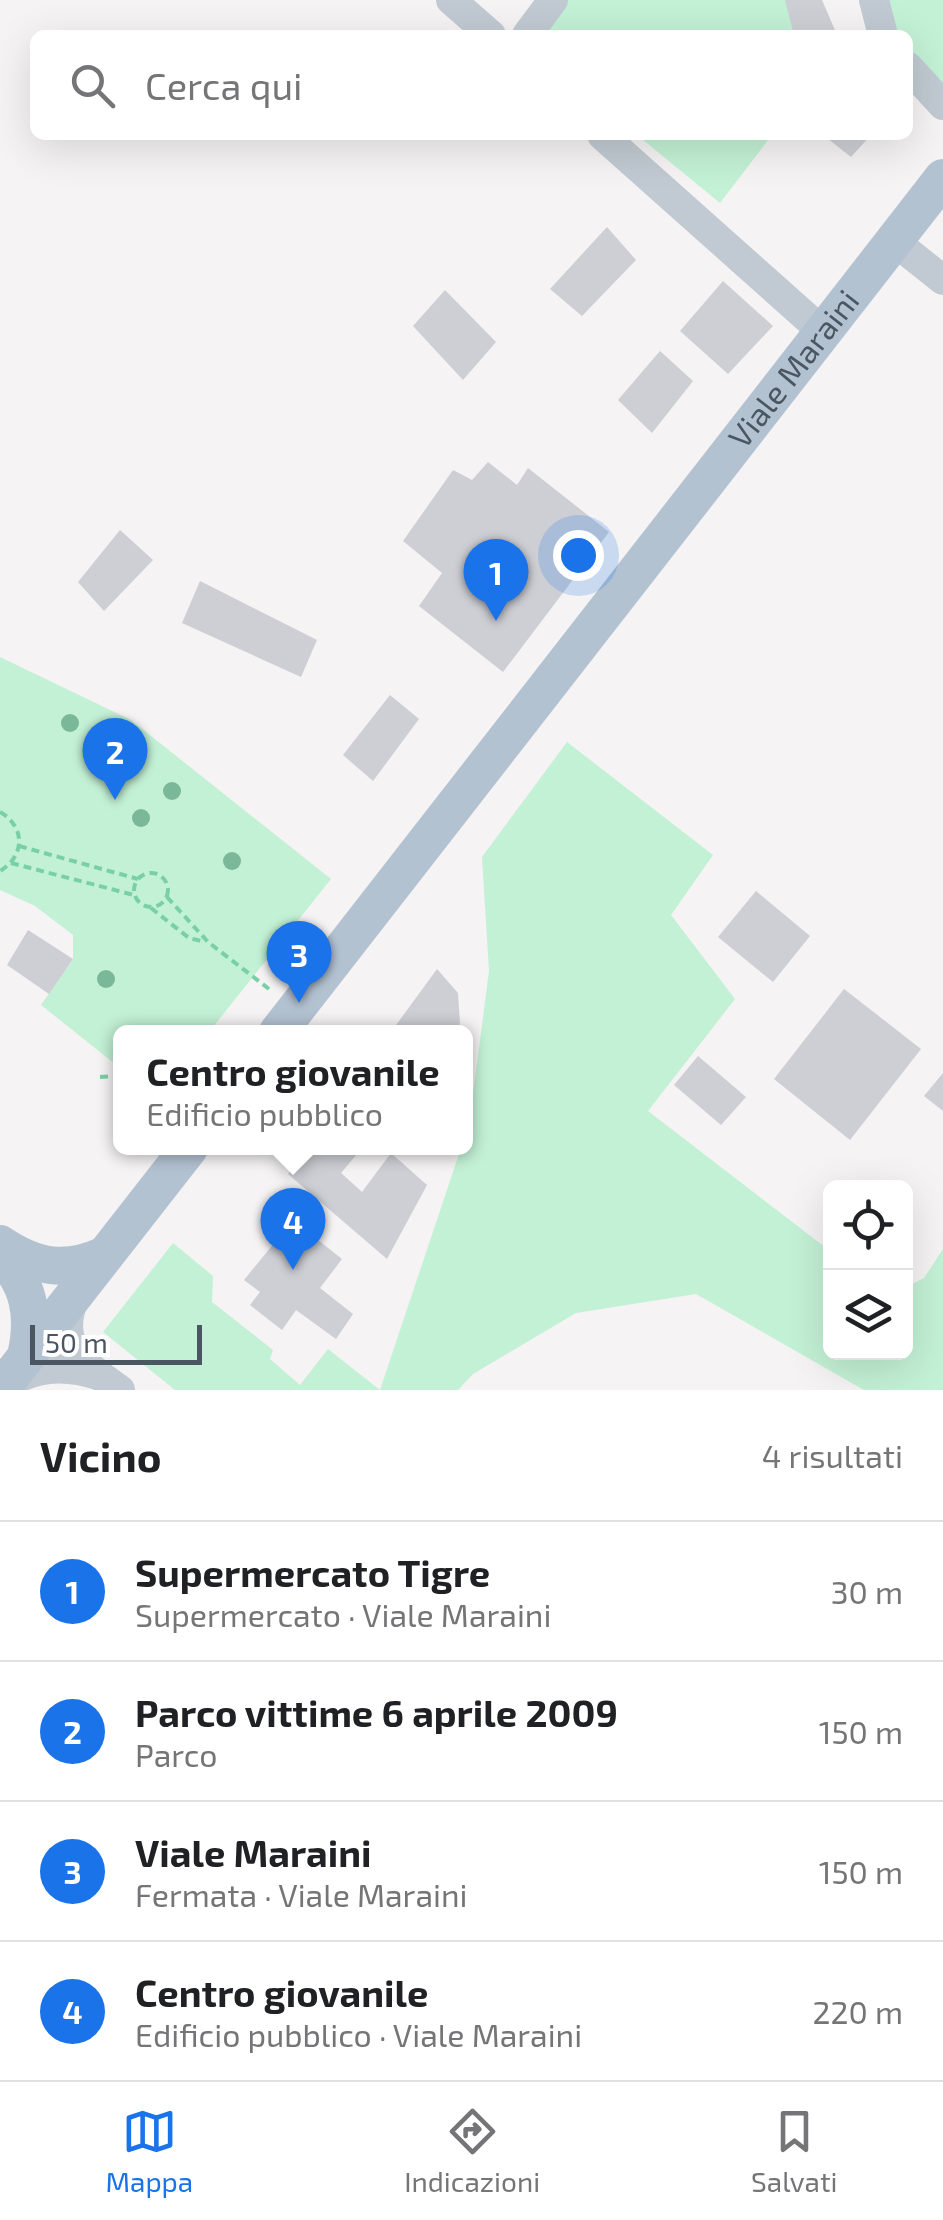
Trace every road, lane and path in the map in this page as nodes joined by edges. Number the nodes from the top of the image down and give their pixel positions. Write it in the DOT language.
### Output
graph roads {
  1 [pos="451,0"];
  2 [pos="553,0"];
  3 [pos="874,0"];
  4 [pos="485,30"];
  5 [pos="531,30"];
  6 [pos="881,30"];
  7 [pos="913,72"];
  8 [pos="943,105"];
  9 [pos="608,140"];
  10 [pos="943,178"];
  11 [pos="894,241"];
  12 [pos="943,280"];
  13 [pos="823,332"];
  14 [pos="0,812"];
  15 [pos="19,846"];
  16 [pos="11,863"];
  17 [pos="0,871"];
  18 [pos="138,879"];
  19 [pos="134,895"];
  20 [pos="167,897"];
  21 [pos="151,908"];
  22 [pos="208,942"];
  23 [pos="269,990"];
  24 [pos="283,1025"];
  25 [pos="113,1076"];
  26 [pos="100,1077"];
  27 [pos="183,1155"];
  28 [pos="0,1244"];
  29 [pos="0,1254"];
  30 [pos="105,1254"];
  31 [pos="78,1289"];
  32 [pos="26,1356"];
  33 [pos="111,1383"];
  34 [pos="1,1388"];
  1 -- 4 [label="street"];
  2 -- 5 [label="street"];
  3 -- 6 [label="street"];
  7 -- 8 [label="street"];
  9 -- 13 [label="street"];
  10 -- 11 [label="main road, Viale Maraini"];
  11 -- 12 [label="street"];
  11 -- 13 [label="main road, Viale Maraini"];
  13 -- 24 [label="main road, Viale Maraini"];
  14 -- 15 [label="path"];
  15 -- 16 [label="path"];
  15 -- 18 [label="path"];
  16 -- 17 [label="path"];
  16 -- 19 [label="path"];
  18 -- 19 [label="path"];
  18 -- 20 [label="path"];
  19 -- 21 [label="path"];
  20 -- 21 [label="path"];
  20 -- 22 [label="path"];
  21 -- 22 [label="path"];
  22 -- 23 [label="path"];
  25 -- 26 [label="path"];
  27 -- 30 [label="main road"];
  28 -- 30 [label="main road"];
  29 -- 32 [label="main road"];
  30 -- 31 [label="main road"];
  31 -- 32 [label="main road"];
  31 -- 33 [label="street"];
  32 -- 34 [label="main road"];
  33 -- 34 [label="street"];
}
